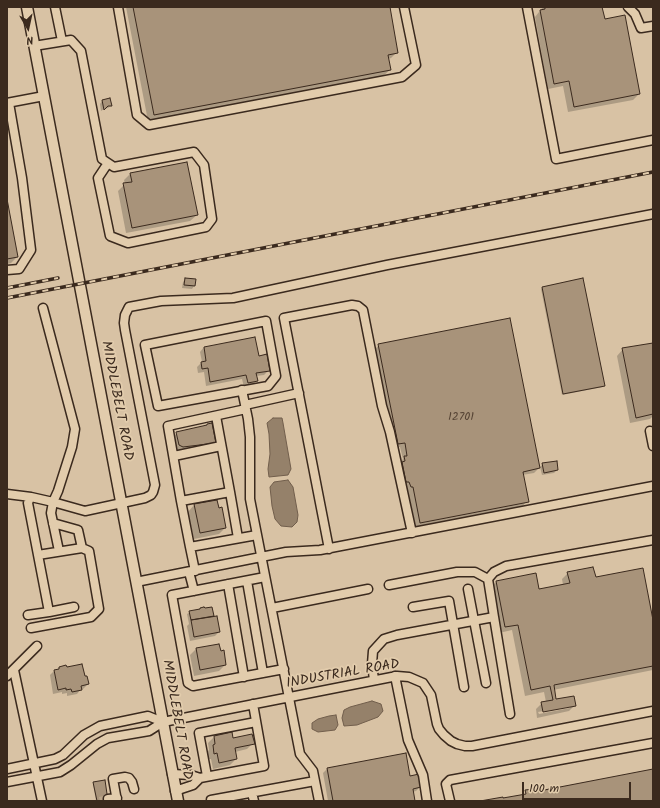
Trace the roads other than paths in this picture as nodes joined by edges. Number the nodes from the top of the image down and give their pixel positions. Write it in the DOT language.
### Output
graph roads {
  1 [pos="27,7"];
  2 [pos="55,7"];
  3 [pos="118,7"];
  4 [pos="404,7"];
  5 [pos="527,7"];
  6 [pos="628,7"];
  7 [pos="653,26"];
  8 [pos="62,41"];
  9 [pos="34,46"];
  10 [pos="44,96"];
  11 [pos="8,103"];
  12 [pos="653,140"];
  13 [pos="108,163"];
  14 [pos="653,214"];
  15 [pos="7,270"];
  16 [pos="43,308"];
  17 [pos="242,390"];
  18 [pos="299,393"];
  19 [pos="246,407"];
  20 [pos="216,416"];
  21 [pos="650,431"];
  22 [pos="221,446"];
  23 [pos="653,446"];
  24 [pos="174,456"];
  25 [pos="653,486"];
  26 [pos="230,492"];
  27 [pos="7,494"];
  28 [pos="30,497"];
  29 [pos="181,501"];
  30 [pos="53,502"];
  31 [pos="121,503"];
  32 [pos="53,524"];
  33 [pos="412,533"];
  34 [pos="257,534"];
  35 [pos="238,538"];
  36 [pos="653,540"];
  37 [pos="190,547"];
  38 [pos="82,548"];
  39 [pos="329,549"];
  40 [pos="59,551"];
  41 [pos="38,555"];
  42 [pos="262,557"];
  43 [pos="192,571"];
  44 [pos="265,577"];
  45 [pos="488,579"];
  46 [pos="247,581"];
  47 [pos="136,582"];
  48 [pos="228,584"];
  49 [pos="389,585"];
  50 [pos="368,589"];
  51 [pos="468,589"];
  52 [pos="194,591"];
  53 [pos="74,607"];
  54 [pos="413,607"];
  55 [pos="272,608"];
  56 [pos="49,612"];
  57 [pos="28,615"];
  58 [pos="494,617"];
  59 [pos="474,621"];
  60 [pos="453,625"];
  61 [pos="30,628"];
  62 [pos="37,646"];
  63 [pos="284,669"];
  64 [pos="14,670"];
  65 [pos="263,673"];
  66 [pos="7,676"];
  67 [pos="244,676"];
  68 [pos="395,676"];
  69 [pos="374,680"];
  70 [pos="486,683"];
  71 [pos="464,687"];
  72 [pos="289,697"];
  73 [pos="253,704"];
  74 [pos="653,711"];
  75 [pos="510,714"];
  76 [pos="163,722"];
  77 [pos="256,722"];
  78 [pos="653,743"];
  79 [pos="34,764"];
  80 [pos="7,769"];
  81 [pos="172,774"];
  82 [pos="37,776"];
  83 [pos="204,777"];
  84 [pos="315,781"];
  85 [pos="7,782"];
  86 [pos="134,789"];
  87 [pos="176,796"];
  88 [pos="253,797"];
  89 [pos="114,799"];
  90 [pos="42,801"];
  91 [pos="211,801"];
  92 [pos="319,801"];
  93 [pos="427,801"];
  94 [pos="450,801"];
  1 -- 9 [label="main road, MIDDLEBELT ROAD"];
  2 -- 8 [label="street"];
  3 -- 4 [label="street"];
  5 -- 12 [label="street"];
  6 -- 7 [label="street"];
  8 -- 9 [label="street"];
  8 -- 13 [label="street"];
  9 -- 10 [label="main road, MIDDLEBELT ROAD"];
  10 -- 11 [label="street"];
  10 -- 31 [label="main road, MIDDLEBELT ROAD"];
  11 -- 15 [label="street"];
  13 -- 13 [label="street"];
  14 -- 31 [label="street"];
  16 -- 30 [label="street"];
  17 -- 17 [label="street"];
  17 -- 19 [label="street"];
  18 -- 19 [label="street"];
  18 -- 33 [label="street"];
  18 -- 39 [label="street"];
  19 -- 20 [label="street"];
  19 -- 34 [label="street"];
  20 -- 22 [label="street"];
  20 -- 24 [label="street"];
  21 -- 23 [label="street"];
  22 -- 24 [label="street"];
  22 -- 26 [label="street"];
  24 -- 29 [label="street"];
  25 -- 33 [label="street"];
  26 -- 29 [label="street"];
  26 -- 35 [label="street"];
  27 -- 28 [label="street"];
  28 -- 30 [label="street"];
  28 -- 41 [label="street"];
  29 -- 37 [label="street"];
  30 -- 31 [label="street"];
  30 -- 32 [label="street"];
  31 -- 47 [label="main road, MIDDLEBELT ROAD"];
  32 -- 38 [label="street"];
  32 -- 40 [label="street"];
  33 -- 39 [label="street"];
  34 -- 35 [label="street"];
  34 -- 42 [label="street"];
  35 -- 37 [label="street"];
  36 -- 45 [label="street"];
  37 -- 43 [label="street"];
  38 -- 40 [label="street"];
  38 -- 61 [label="street"];
  39 -- 42 [label="street"];
  40 -- 41 [label="street"];
  41 -- 56 [label="street"];
  42 -- 43 [label="street"];
  42 -- 44 [label="street"];
  43 -- 47 [label="street"];
  43 -- 52 [label="street"];
  44 -- 46 [label="street"];
  44 -- 55 [label="street"];
  45 -- 49 [label="street"];
  45 -- 58 [label="street"];
  46 -- 48 [label="street"];
  46 -- 65 [label="street"];
  47 -- 76 [label="main road, MIDDLEBELT ROAD"];
  48 -- 52 [label="street"];
  48 -- 67 [label="street"];
  50 -- 55 [label="street"];
  51 -- 59 [label="street"];
  52 -- 67 [label="street"];
  53 -- 56 [label="street"];
  54 -- 60 [label="street"];
  55 -- 63 [label="street"];
  56 -- 57 [label="street"];
  58 -- 59 [label="street"];
  58 -- 75 [label="street"];
  59 -- 60 [label="street"];
  59 -- 70 [label="street"];
  60 -- 69 [label="street"];
  60 -- 71 [label="street"];
  62 -- 64 [label="street"];
  63 -- 65 [label="street"];
  63 -- 72 [label="street"];
  64 -- 66 [label="street"];
  64 -- 79 [label="street"];
  65 -- 67 [label="street"];
  68 -- 69 [label="street, INDUSTRIAL ROAD"];
  68 -- 74 [label="street, INDUSTRIAL ROAD"];
  68 -- 93 [label="street"];
  69 -- 72 [label="street, INDUSTRIAL ROAD"];
  72 -- 73 [label="street, INDUSTRIAL ROAD"];
  72 -- 84 [label="street"];
  73 -- 76 [label="street, INDUSTRIAL ROAD"];
  73 -- 77 [label="street"];
  76 -- 79 [label="street"];
  76 -- 81 [label="main road, MIDDLEBELT ROAD"];
  76 -- 82 [label="street"];
  77 -- 83 [label="street"];
  77 -- 83 [label="street"];
  78 -- 94 [label="street"];
  79 -- 80 [label="street"];
  79 -- 82 [label="street"];
  81 -- 83 [label="street"];
  81 -- 87 [label="main road, MIDDLEBELT ROAD"];
  82 -- 85 [label="street"];
  82 -- 90 [label="street"];
  83 -- 87 [label="street"];
  84 -- 88 [label="street"];
  84 -- 92 [label="street"];
  86 -- 89 [label="street"];
  88 -- 91 [label="street"];
}
